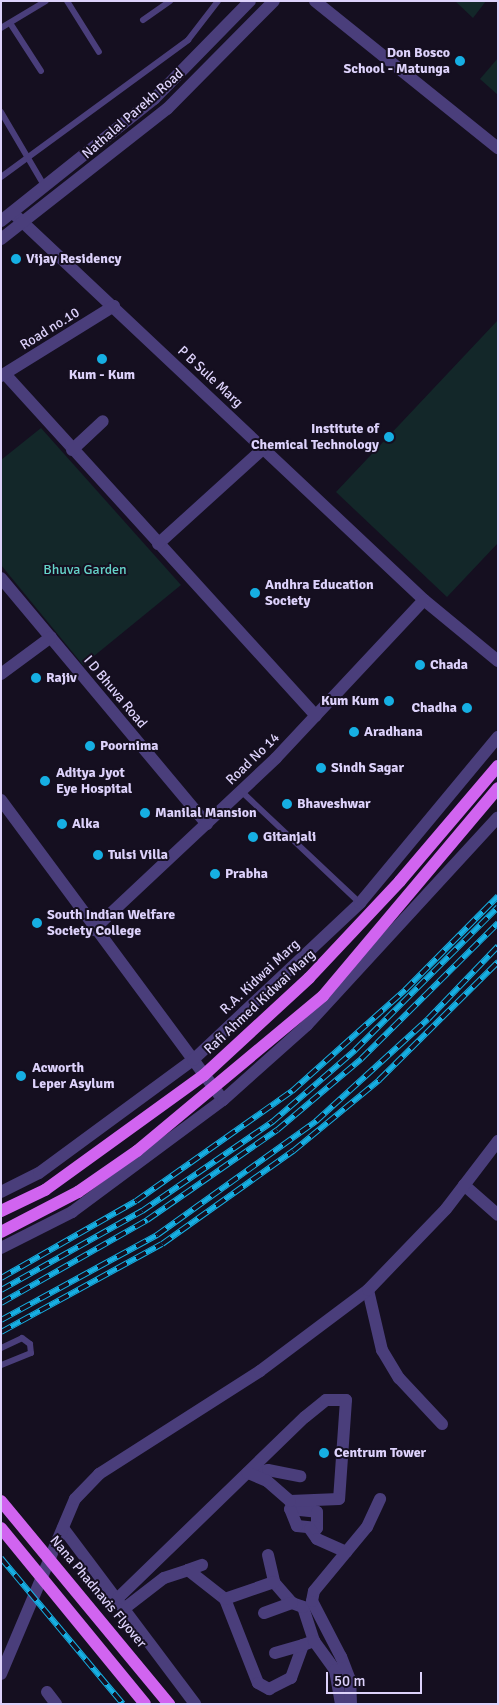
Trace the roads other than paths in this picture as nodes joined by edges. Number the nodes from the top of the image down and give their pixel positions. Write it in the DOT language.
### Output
graph roads {
  1 [pos="46,1"];
  2 [pos="67,1"];
  3 [pos="170,1"];
  4 [pos="218,1"];
  5 [pos="250,1"];
  6 [pos="274,1"];
  7 [pos="315,1"];
  8 [pos="143,20"];
  9 [pos="10,23"];
  10 [pos="1,28"];
  11 [pos="99,52"];
  12 [pos="41,71"];
  13 [pos="1,112"];
  14 [pos="498,148"];
  15 [pos="29,160"];
  16 [pos="1,177"];
  17 [pos="45,188"];
  18 [pos="14,214"];
  19 [pos="1,221"];
  20 [pos="26,223"];
  21 [pos="1,239"];
  22 [pos="114,306"];
  23 [pos="3,376"];
  24 [pos="103,421"];
  25 [pos="264,448"];
  26 [pos="72,450"];
  27 [pos="158,544"];
  28 [pos="1,578"];
  29 [pos="424,600"];
  30 [pos="51,637"];
  31 [pos="498,662"];
  32 [pos="1,674"];
  33 [pos="316,716"];
  34 [pos="498,737"];
  35 [pos="498,766"];
  36 [pos="498,788"];
  37 [pos="242,791"];
  38 [pos="1,800"];
  39 [pos="498,817"];
  40 [pos="206,824"];
  41 [pos="360,903"];
  42 [pos="94,930"];
  43 [pos="193,1060"];
  44 [pos="204,1075"];
  45 [pos="215,1089"];
  46 [pos="223,1100"];
  47 [pos="498,1142"];
  48 [pos="464,1185"];
  49 [pos="1,1192"];
  50 [pos="1,1211"];
  51 [pos="498,1215"];
  52 [pos="1,1232"];
  53 [pos="1,1248"];
  54 [pos="368,1290"];
  55 [pos="1,1348"];
  56 [pos="1,1365"];
  57 [pos="442,1424"];
  58 [pos="248,1473"];
  59 [pos="300,1476"];
  60 [pos="380,1499"];
  61 [pos="1,1501"];
  62 [pos="1,1528"];
  63 [pos="63,1528"];
  64 [pos="314,1532"];
  65 [pos="346,1552"];
  66 [pos="268,1555"];
  67 [pos="202,1565"];
  68 [pos="188,1570"];
  69 [pos="274,1582"];
  70 [pos="225,1598"];
  71 [pos="121,1603"];
  72 [pos="292,1603"];
  73 [pos="264,1613"];
  74 [pos="308,1643"];
  75 [pos="275,1654"];
  76 [pos="1,1674"];
  77 [pos="47,1692"];
  78 [pos="56,1704"];
  79 [pos="144,1704"];
  80 [pos="169,1704"];
  81 [pos="195,1704"];
  82 [pos="341,1704"];
  83 [pos="351,1704"];
  1 -- 9 [label="lane"];
  2 -- 11 [label="lane"];
  3 -- 8 [label="lane"];
  4 -- 15 [label="lane"];
  5 -- 17 [label="street, Nathalal Parekh Road"];
  6 -- 20 [label="street, Nathalal Parekh Road"];
  7 -- 14 [label="street"];
  9 -- 10 [label="lane"];
  9 -- 12 [label="lane"];
  13 -- 15 [label="lane"];
  15 -- 16 [label="lane"];
  15 -- 17 [label="lane"];
  17 -- 18 [label="street, Nathalal Parekh Road"];
  18 -- 19 [label="street, Nathalal Parekh Road"];
  18 -- 20 [label="street, P B Sule Marg"];
  20 -- 21 [label="street, Nathalal Parekh Road"];
  20 -- 22 [label="street, P B Sule Marg"];
  22 -- 23 [label="street, Road no.10"];
  22 -- 25 [label="street, P B Sule Marg"];
  23 -- 26 [label="street"];
  24 -- 26 [label="street"];
  25 -- 27 [label="street"];
  25 -- 29 [label="street, P B Sule Marg"];
  26 -- 27 [label="street"];
  27 -- 33 [label="street"];
  28 -- 30 [label="street, I D Bhuva Road"];
  29 -- 31 [label="street, P B Sule Marg"];
  29 -- 33 [label="street, Road No 14"];
  30 -- 32 [label="street"];
  30 -- 40 [label="street, I D Bhuva Road"];
  33 -- 37 [label="street, Road No 14"];
  34 -- 41 [label="street, R.A. Kidwai Marg"];
  35 -- 44 [label="main road, Rafi Ahmed Kidwai Marg"];
  36 -- 45 [label="main road"];
  37 -- 40 [label="street, Road No 14"];
  37 -- 41 [label="lane"];
  38 -- 42 [label="street"];
  39 -- 46 [label="street"];
  40 -- 42 [label="street, Road No 14"];
  41 -- 43 [label="street, R.A. Kidwai Marg"];
  42 -- 43 [label="street"];
  43 -- 44 [label="street"];
  43 -- 49 [label="street, R.A. Kidwai Marg"];
  44 -- 45 [label="street"];
  44 -- 50 [label="main road, Rafi Ahmed Kidwai Marg"];
  45 -- 46 [label="street"];
  45 -- 52 [label="main road"];
  46 -- 53 [label="street"];
  47 -- 48 [label="street"];
  48 -- 51 [label="street"];
  48 -- 54 [label="street"];
  54 -- 57 [label="street"];
  54 -- 63 [label="street"];
  55 -- 56 [label="lane"];
  58 -- 58 [label="street"];
  58 -- 59 [label="street"];
  58 -- 71 [label="street"];
  60 -- 65 [label="street"];
  61 -- 80 [label="main road, Nana Phadnavis Flyover"];
  62 -- 79 [label="main road"];
  63 -- 71 [label="street"];
  63 -- 76 [label="street"];
  64 -- 65 [label="street"];
  65 -- 83 [label="street"];
  66 -- 69 [label="street"];
  67 -- 68 [label="street"];
  68 -- 70 [label="street"];
  68 -- 71 [label="street"];
  69 -- 70 [label="street"];
  69 -- 72 [label="street"];
  70 -- 74 [label="street"];
  71 -- 81 [label="street"];
  72 -- 73 [label="street"];
  72 -- 74 [label="street"];
  74 -- 75 [label="street"];
  74 -- 82 [label="street"];
  77 -- 78 [label="street"];
}
